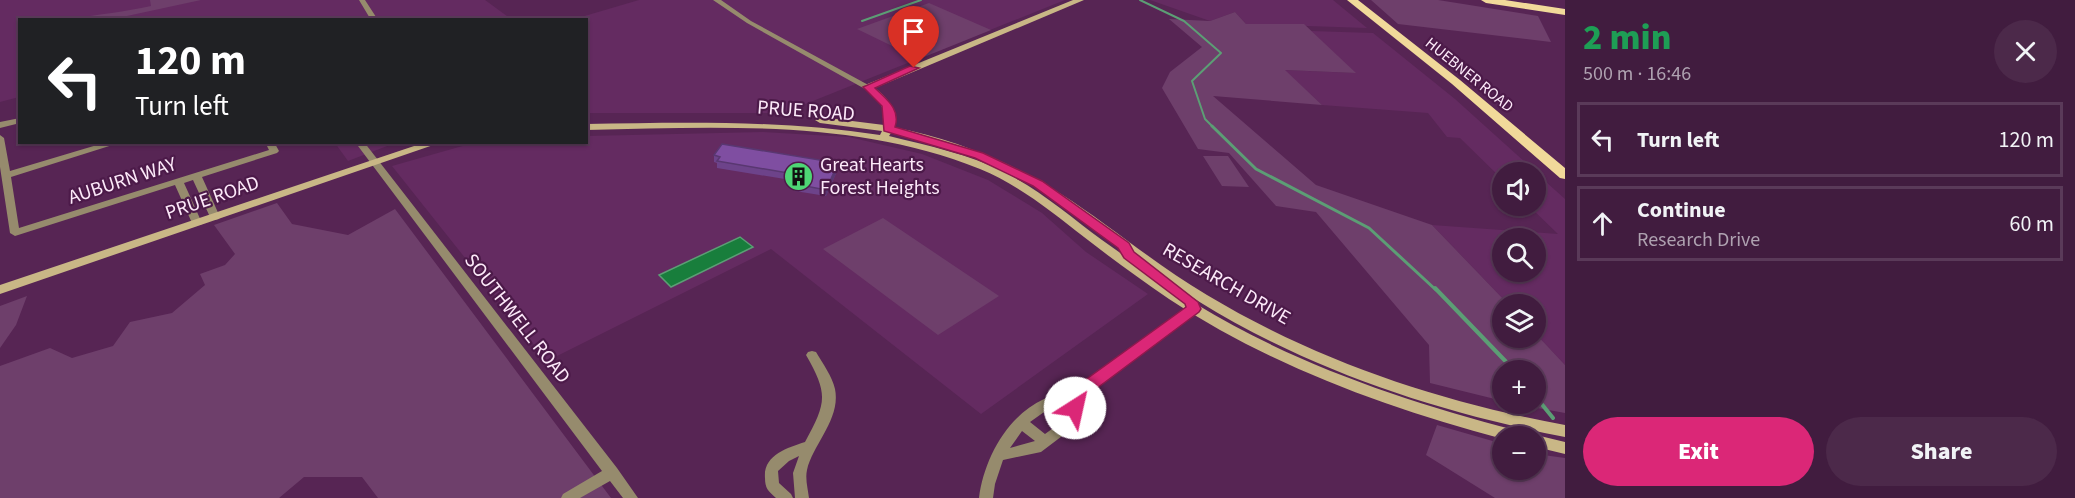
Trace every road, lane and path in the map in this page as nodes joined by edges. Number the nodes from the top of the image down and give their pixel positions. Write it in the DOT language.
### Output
graph roads {
  1 [pos="362,0"];
  2 [pos="716,0"];
  3 [pos="1080,0"];
  4 [pos="1352,0"];
  5 [pos="1486,0"];
  6 [pos="1565,12"];
  7 [pos="374,18"];
  8 [pos="868,87"];
  9 [pos="18,120"];
  10 [pos="0,125"];
  11 [pos="588,127"];
  12 [pos="887,133"];
  13 [pos="0,138"];
  14 [pos="111,144"];
  15 [pos="360,144"];
  16 [pos="431,144"];
  17 [pos="272,147"];
  18 [pos="373,163"];
  19 [pos="987,168"];
  20 [pos="6,175"];
  21 [pos="196,175"];
  22 [pos="1565,175"];
  23 [pos="178,181"];
  24 [pos="203,192"];
  25 [pos="1051,193"];
  26 [pos="186,198"];
  27 [pos="215,217"];
  28 [pos="197,223"];
  29 [pos="1124,246"];
  30 [pos="1104,247"];
  31 [pos="0,290"];
  32 [pos="1194,309"];
  33 [pos="812,356"];
  34 [pos="1323,357"];
  35 [pos="1076,396"];
  36 [pos="1021,423"];
  37 [pos="1492,430"];
  38 [pos="1565,431"];
  39 [pos="1045,442"];
  40 [pos="1546,443"];
  41 [pos="812,446"];
  42 [pos="1565,448"];
  43 [pos="1000,455"];
  44 [pos="612,472"];
  45 [pos="568,498"];
  46 [pos="632,498"];
  47 [pos="786,498"];
  48 [pos="802,498"];
  49 [pos="986,498"];
  1 -- 7 [label="street"];
  2 -- 8 [label="street"];
  3 -- 8 [label="main road, PRUE ROAD"];
  4 -- 22 [label="main road, HUEBNER ROAD"];
  5 -- 6 [label="main road"];
  8 -- 12 [label="main road, PRUE ROAD"];
  9 -- 10 [label="street"];
  11 -- 12 [label="main road, PRUE ROAD"];
  12 -- 19 [label="main road, RESEARCH DRIVE"];
  12 -- 25 [label="main road, RESEARCH DRIVE"];
  13 -- 20 [label="street"];
  14 -- 20 [label="street"];
  15 -- 18 [label="street, SOUTHWELL ROAD"];
  16 -- 18 [label="main road, PRUE ROAD"];
  17 -- 21 [label="street, AUBURN WAY"];
  18 -- 27 [label="main road, PRUE ROAD"];
  18 -- 44 [label="street, SOUTHWELL ROAD"];
  19 -- 25 [label="main road"];
  19 -- 30 [label="main road, RESEARCH DRIVE"];
  20 -- 23 [label="street, AUBURN WAY"];
  21 -- 23 [label="street, AUBURN WAY"];
  21 -- 24 [label="street"];
  23 -- 26 [label="street"];
  24 -- 26 [label="street"];
  24 -- 27 [label="street"];
  25 -- 29 [label="main road, RESEARCH DRIVE"];
  25 -- 30 [label="main road"];
  26 -- 28 [label="street"];
  27 -- 28 [label="main road, PRUE ROAD"];
  28 -- 31 [label="main road, PRUE ROAD"];
  29 -- 32 [label="main road"];
  29 -- 34 [label="main road, RESEARCH DRIVE"];
  30 -- 32 [label="main road, RESEARCH DRIVE"];
  32 -- 34 [label="main road"];
  32 -- 35 [label="street"];
  32 -- 37 [label="main road, RESEARCH DRIVE"];
  33 -- 41 [label="street"];
  34 -- 38 [label="main road, RESEARCH DRIVE"];
  35 -- 36 [label="street"];
  35 -- 39 [label="street"];
  36 -- 39 [label="street"];
  36 -- 43 [label="street"];
  39 -- 43 [label="street"];
  40 -- 42 [label="main road"];
  41 -- 47 [label="street"];
  41 -- 48 [label="street"];
  43 -- 49 [label="street"];
  44 -- 45 [label="street"];
  44 -- 46 [label="street, SOUTHWELL ROAD"];
}
